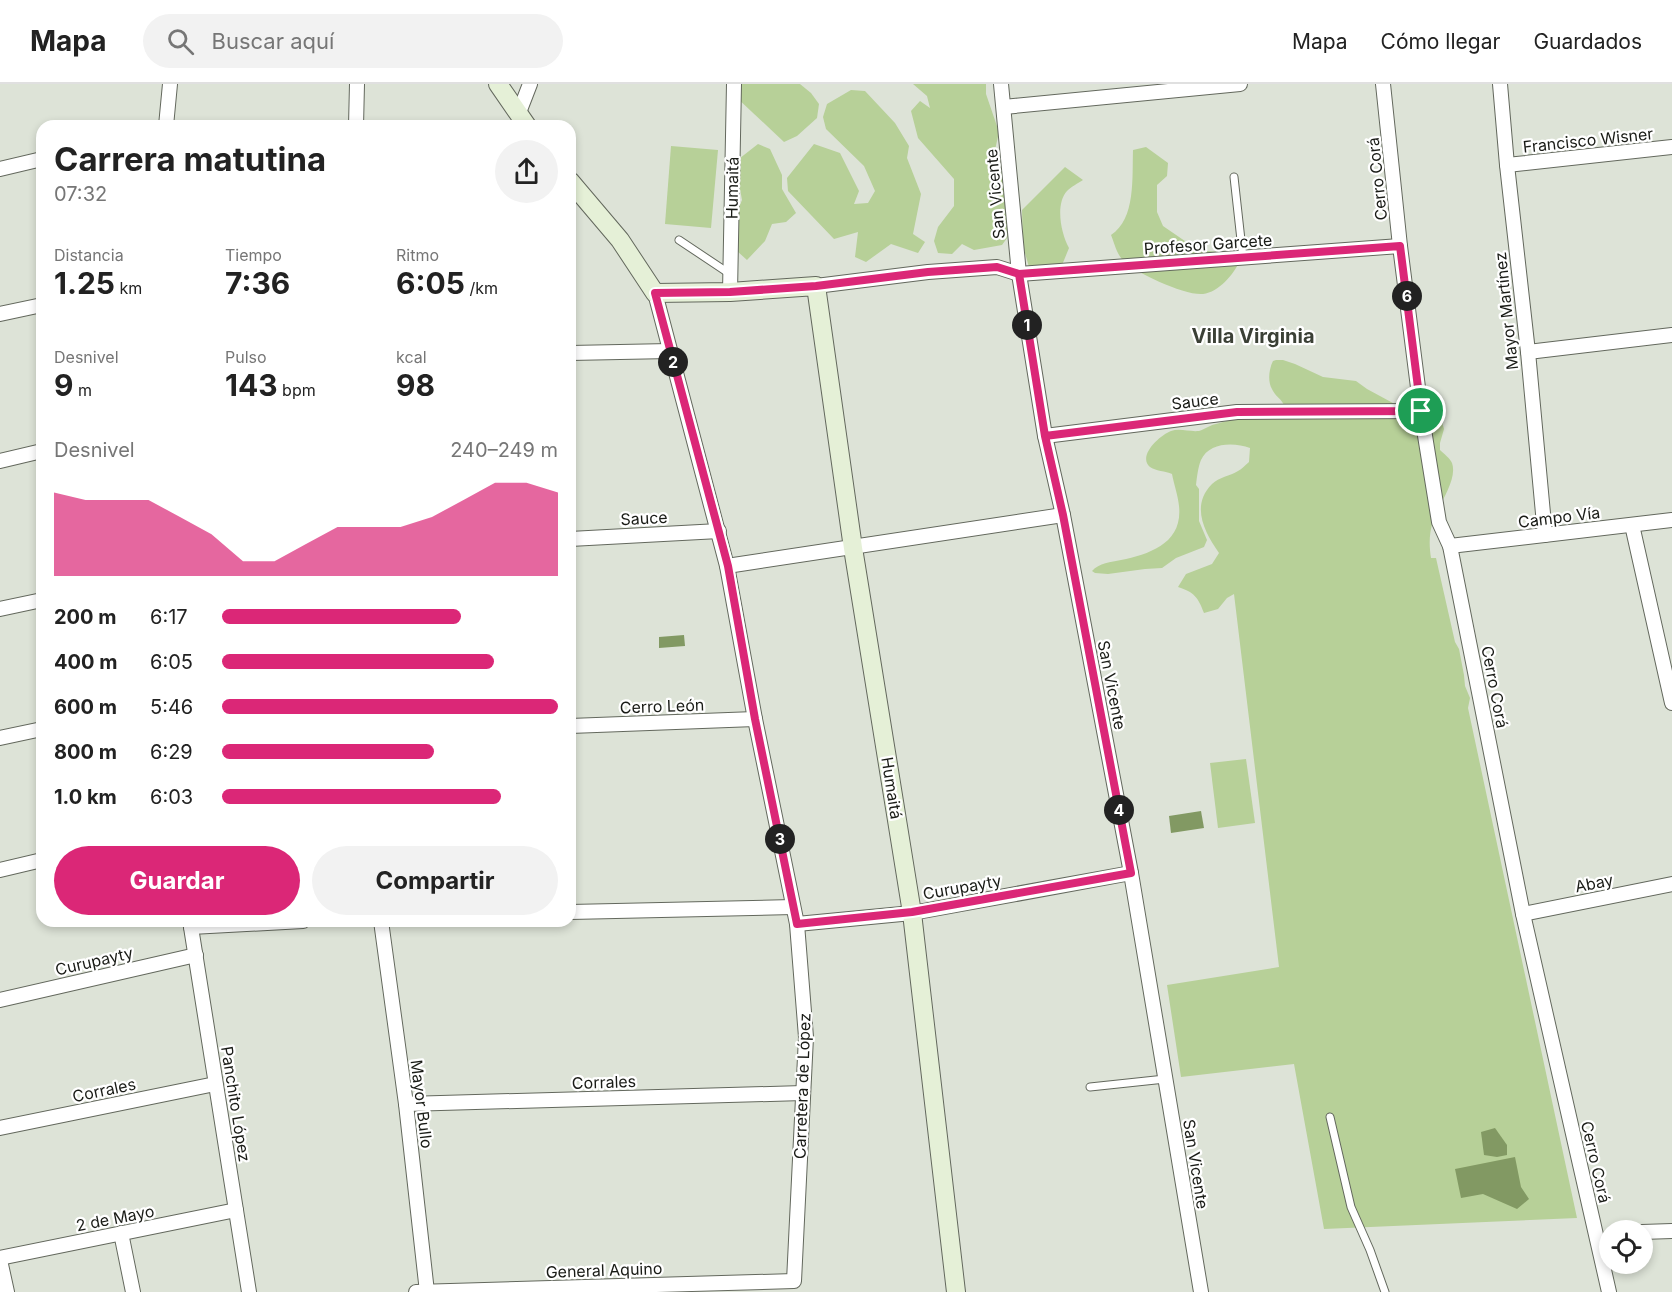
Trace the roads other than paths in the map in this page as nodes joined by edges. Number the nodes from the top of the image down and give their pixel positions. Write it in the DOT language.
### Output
graph roads {
  1 [pos="170,84"];
  2 [pos="357,84"];
  3 [pos="498,84"];
  4 [pos="530,84"];
  5 [pos="734,84"];
  6 [pos="1001,84"];
  7 [pos="1240,84"];
  8 [pos="1383,84"];
  9 [pos="1500,84"];
  10 [pos="1004,107"];
  11 [pos="167,120"];
  12 [pos="356,120"];
  13 [pos="521,120"];
  14 [pos="522,120"];
  15 [pos="1672,147"];
  16 [pos="36,160"];
  17 [pos="1507,165"];
  18 [pos="0,169"];
  19 [pos="1234,177"];
  20 [pos="576,188"];
  21 [pos="679,240"];
  22 [pos="1400,246"];
  23 [pos="1243,258"];
  24 [pos="1019,274"];
  25 [pos="730,283"];
  26 [pos="816,286"];
  27 [pos="655,293"];
  28 [pos="36,306"];
  29 [pos="0,314"];
  30 [pos="1672,335"];
  31 [pos="669,351"];
  32 [pos="1528,352"];
  33 [pos="576,353"];
  34 [pos="1421,411"];
  35 [pos="1045,436"];
  36 [pos="36,452"];
  37 [pos="0,461"];
  38 [pos="1063,515"];
  39 [pos="1672,520"];
  40 [pos="1632,525"];
  41 [pos="719,531"];
  42 [pos="1545,535"];
  43 [pos="576,539"];
  44 [pos="1450,546"];
  45 [pos="853,548"];
  46 [pos="728,566"];
  47 [pos="36,601"];
  48 [pos="0,609"];
  49 [pos="1672,703"];
  50 [pos="755,719"];
  51 [pos="576,726"];
  52 [pos="36,730"];
  53 [pos="0,738"];
  54 [pos="36,861"];
  55 [pos="0,870"];
  56 [pos="1131,873"];
  57 [pos="1672,884"];
  58 [pos="794,907"];
  59 [pos="576,912"];
  60 [pos="912,912"];
  61 [pos="1523,914"];
  62 [pos="797,924"];
  63 [pos="191,927"];
  64 [pos="382,927"];
  65 [pos="196,955"];
  66 [pos="0,1000"];
  67 [pos="1165,1079"];
  68 [pos="215,1083"];
  69 [pos="1090,1087"];
  70 [pos="803,1093"];
  71 [pos="406,1104"];
  72 [pos="1330,1117"];
  73 [pos="0,1128"];
  74 [pos="236,1210"];
  75 [pos="1600,1220"];
  76 [pos="1672,1231"];
  77 [pos="1653,1232"];
  78 [pos="121,1233"];
  79 [pos="0,1259"];
  80 [pos="1607,1274"];
  81 [pos="794,1281"];
  82 [pos="607,1289"];
  83 [pos="7,1292"];
  84 [pos="133,1292"];
  85 [pos="249,1292"];
  86 [pos="416,1292"];
  87 [pos="427,1292"];
  88 [pos="956,1292"];
  89 [pos="1201,1292"];
  90 [pos="1386,1292"];
  91 [pos="1609,1292"];
  1 -- 11 [label="street"];
  2 -- 12 [label="street"];
  3 -- 13 [label="street"];
  4 -- 14 [label="street"];
  5 -- 25 [label="street, Humaitá"];
  6 -- 10 [label="street, San Vicente"];
  7 -- 10 [label="street"];
  8 -- 22 [label="street, Cerro Corá"];
  9 -- 17 [label="street, Mayor Martínez"];
  10 -- 24 [label="street, San Vicente"];
  15 -- 17 [label="street, Francisco Wisner"];
  16 -- 18 [label="street"];
  17 -- 32 [label="street, Mayor Martínez"];
  19 -- 23 [label="lane"];
  20 -- 27 [label="street, Carretera de López"];
  21 -- 25 [label="lane"];
  22 -- 23 [label="street, Profesor Garcete"];
  22 -- 34 [label="street, Cerro Corá"];
  23 -- 24 [label="street, Profesor Garcete"];
  24 -- 26 [label="street, Profesor Garcete"];
  24 -- 35 [label="street, San Vicente"];
  25 -- 26 [label="street"];
  25 -- 27 [label="street"];
  26 -- 45 [label="street, Humaitá"];
  27 -- 31 [label="street, Carretera de López"];
  28 -- 29 [label="street"];
  30 -- 32 [label="street"];
  31 -- 33 [label="street"];
  31 -- 41 [label="street, Carretera de López"];
  32 -- 42 [label="street, Mayor Martínez"];
  34 -- 35 [label="street, Sauce"];
  34 -- 44 [label="street, Cerro Corá"];
  35 -- 38 [label="street, San Vicente"];
  36 -- 37 [label="street"];
  38 -- 45 [label="street"];
  38 -- 56 [label="street, San Vicente"];
  39 -- 40 [label="street, Campo Vía"];
  40 -- 42 [label="street, Campo Vía"];
  40 -- 49 [label="street"];
  41 -- 43 [label="street, Sauce"];
  41 -- 46 [label="street, Carretera de López"];
  42 -- 44 [label="street, Campo Vía"];
  44 -- 61 [label="street, Cerro Corá"];
  45 -- 46 [label="street"];
  45 -- 60 [label="street, Humaitá"];
  46 -- 50 [label="street, Carretera de López"];
  47 -- 48 [label="street"];
  50 -- 51 [label="street, Cerro León"];
  50 -- 58 [label="street, Carretera de López"];
  52 -- 53 [label="street"];
  54 -- 55 [label="street"];
  56 -- 60 [label="street, Curupayty"];
  56 -- 67 [label="street, San Vicente"];
  57 -- 61 [label="street, Abay"];
  58 -- 59 [label="street"];
  58 -- 62 [label="street, Carretera de López"];
  60 -- 62 [label="street, Curupayty"];
  60 -- 88 [label="street, Humaitá"];
  61 -- 75 [label="street, Cerro Corá"];
  62 -- 70 [label="street, Carretera de López"];
  63 -- 65 [label="street, Panchito López"];
  64 -- 71 [label="street, Mayor Bullo"];
  65 -- 66 [label="street, Curupayty"];
  65 -- 68 [label="street, Panchito López"];
  67 -- 69 [label="lane"];
  67 -- 89 [label="street, San Vicente"];
  68 -- 73 [label="street, Corrales"];
  68 -- 74 [label="street, Panchito López"];
  70 -- 71 [label="street, Corrales"];
  70 -- 81 [label="street, Carretera de López"];
  71 -- 87 [label="street, Mayor Bullo"];
  72 -- 90 [label="lane"];
  74 -- 78 [label="street, 2 de Mayo"];
  74 -- 85 [label="street, Panchito López"];
  76 -- 77 [label="street"];
  78 -- 79 [label="street, 2 de Mayo"];
  78 -- 84 [label="street"];
  79 -- 83 [label="street"];
  80 -- 91 [label="street, Cerro Corá"];
  81 -- 82 [label="street, General Aquino"];
  82 -- 87 [label="street, General Aquino"];
  86 -- 87 [label="street, General Aquino"];
}
